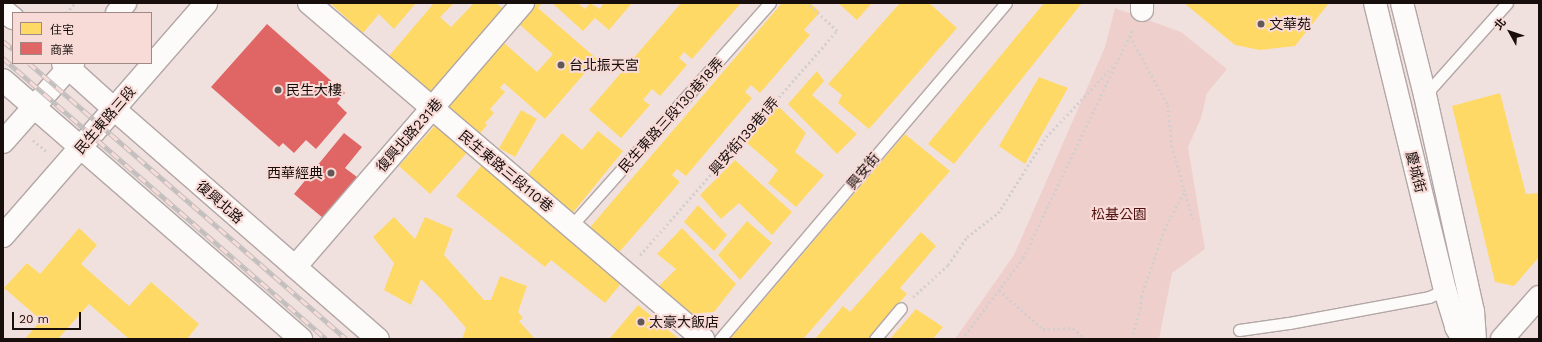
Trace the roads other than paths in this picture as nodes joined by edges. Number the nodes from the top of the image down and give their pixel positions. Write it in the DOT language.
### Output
graph roads {
  1 [pos="125,3"];
  2 [pos="206,3"];
  3 [pos="308,3"];
  4 [pos="523,3"];
  5 [pos="770,3"];
  6 [pos="1006,3"];
  7 [pos="1375,3"];
  8 [pos="1402,3"];
  9 [pos="1507,3"];
  10 [pos="3,10"];
  11 [pos="118,12"];
  12 [pos="12,17"];
  13 [pos="68,65"];
  14 [pos="3,80"];
  15 [pos="1425,95"];
  16 [pos="33,106"];
  17 [pos="114,109"];
  18 [pos="432,109"];
  19 [pos="3,142"];
  20 [pos="80,149"];
  21 [pos="572,226"];
  22 [pos="3,236"];
  23 [pos="296,267"];
  24 [pos="1445,290"];
  25 [pos="1539,298"];
  26 [pos="901,308"];
  27 [pos="1239,330"];
  28 [pos="301,339"];
  29 [pos="378,339"];
  30 [pos="703,339"];
  31 [pos="720,339"];
  32 [pos="875,339"];
  33 [pos="1463,339"];
  34 [pos="1475,339"];
  35 [pos="1502,339"];
  1 -- 11 [label="street"];
  2 -- 17 [label="street, 民生東路三段"];
  3 -- 18 [label="street, 民生東路三段110巷"];
  4 -- 18 [label="street, 復興北路231巷"];
  5 -- 21 [label="lane, 民生東路三段130巷18弄"];
  6 -- 31 [label="lane, 興安街"];
  7 -- 24 [label="street, 慶城街"];
  8 -- 15 [label="street, 慶城街"];
  9 -- 15 [label="lane"];
  10 -- 12 [label="street"];
  13 -- 16 [label="street"];
  13 -- 17 [label="street, 復興北路"];
  14 -- 16 [label="street"];
  15 -- 34 [label="street, 慶城街"];
  16 -- 19 [label="street"];
  16 -- 20 [label="street"];
  17 -- 20 [label="street, 民生東路三段"];
  17 -- 23 [label="street, 復興北路"];
  18 -- 21 [label="street, 民生東路三段110巷"];
  18 -- 23 [label="street, 復興北路231巷"];
  20 -- 22 [label="street, 民生東路三段"];
  20 -- 28 [label="street"];
  21 -- 30 [label="street, 民生東路三段110巷"];
  23 -- 29 [label="street, 復興北路"];
  24 -- 27 [label="lane"];
  24 -- 33 [label="street, 慶城街"];
  25 -- 35 [label="street"];
  26 -- 32 [label="lane"];
}
